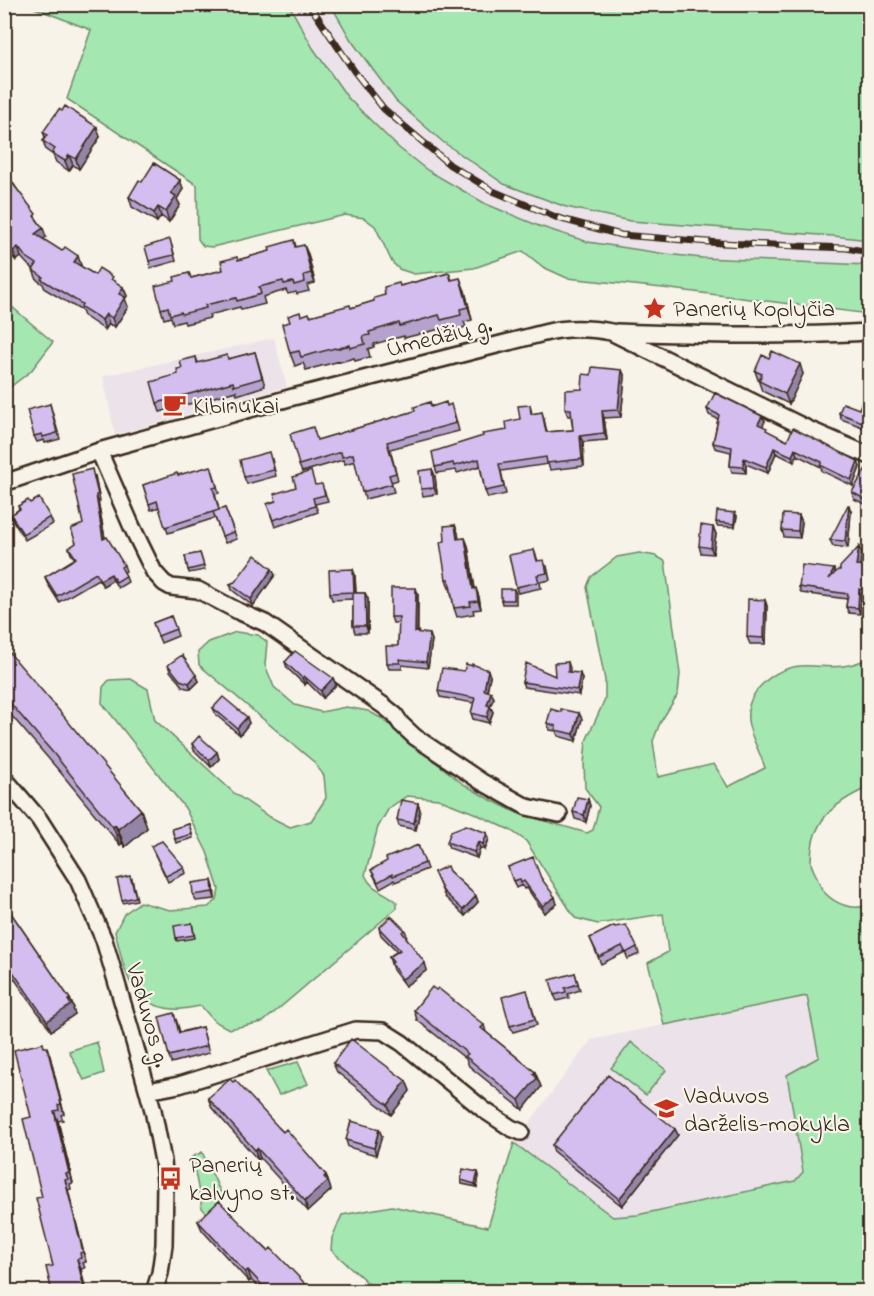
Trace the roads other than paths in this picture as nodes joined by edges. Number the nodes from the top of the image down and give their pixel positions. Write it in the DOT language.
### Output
graph roads {
  1 [pos="611,332"];
  2 [pos="870,332"];
  3 [pos="99,451"];
  4 [pos="870,456"];
  5 [pos="4,483"];
  6 [pos="4,777"];
  7 [pos="559,814"];
  8 [pos="148,1092"];
  9 [pos="521,1132"];
  10 [pos="154,1292"];
  1 -- 2 [label="street"];
  1 -- 3 [label="street, Ūmėdžių g."];
  1 -- 4 [label="street, Ūmėdžių g."];
  3 -- 5 [label="street, Ūmėdžių g."];
  3 -- 7 [label="street"];
  6 -- 8 [label="street, Vaduvos g."];
  8 -- 9 [label="street"];
  8 -- 10 [label="street, Vaduvos g."];
}
